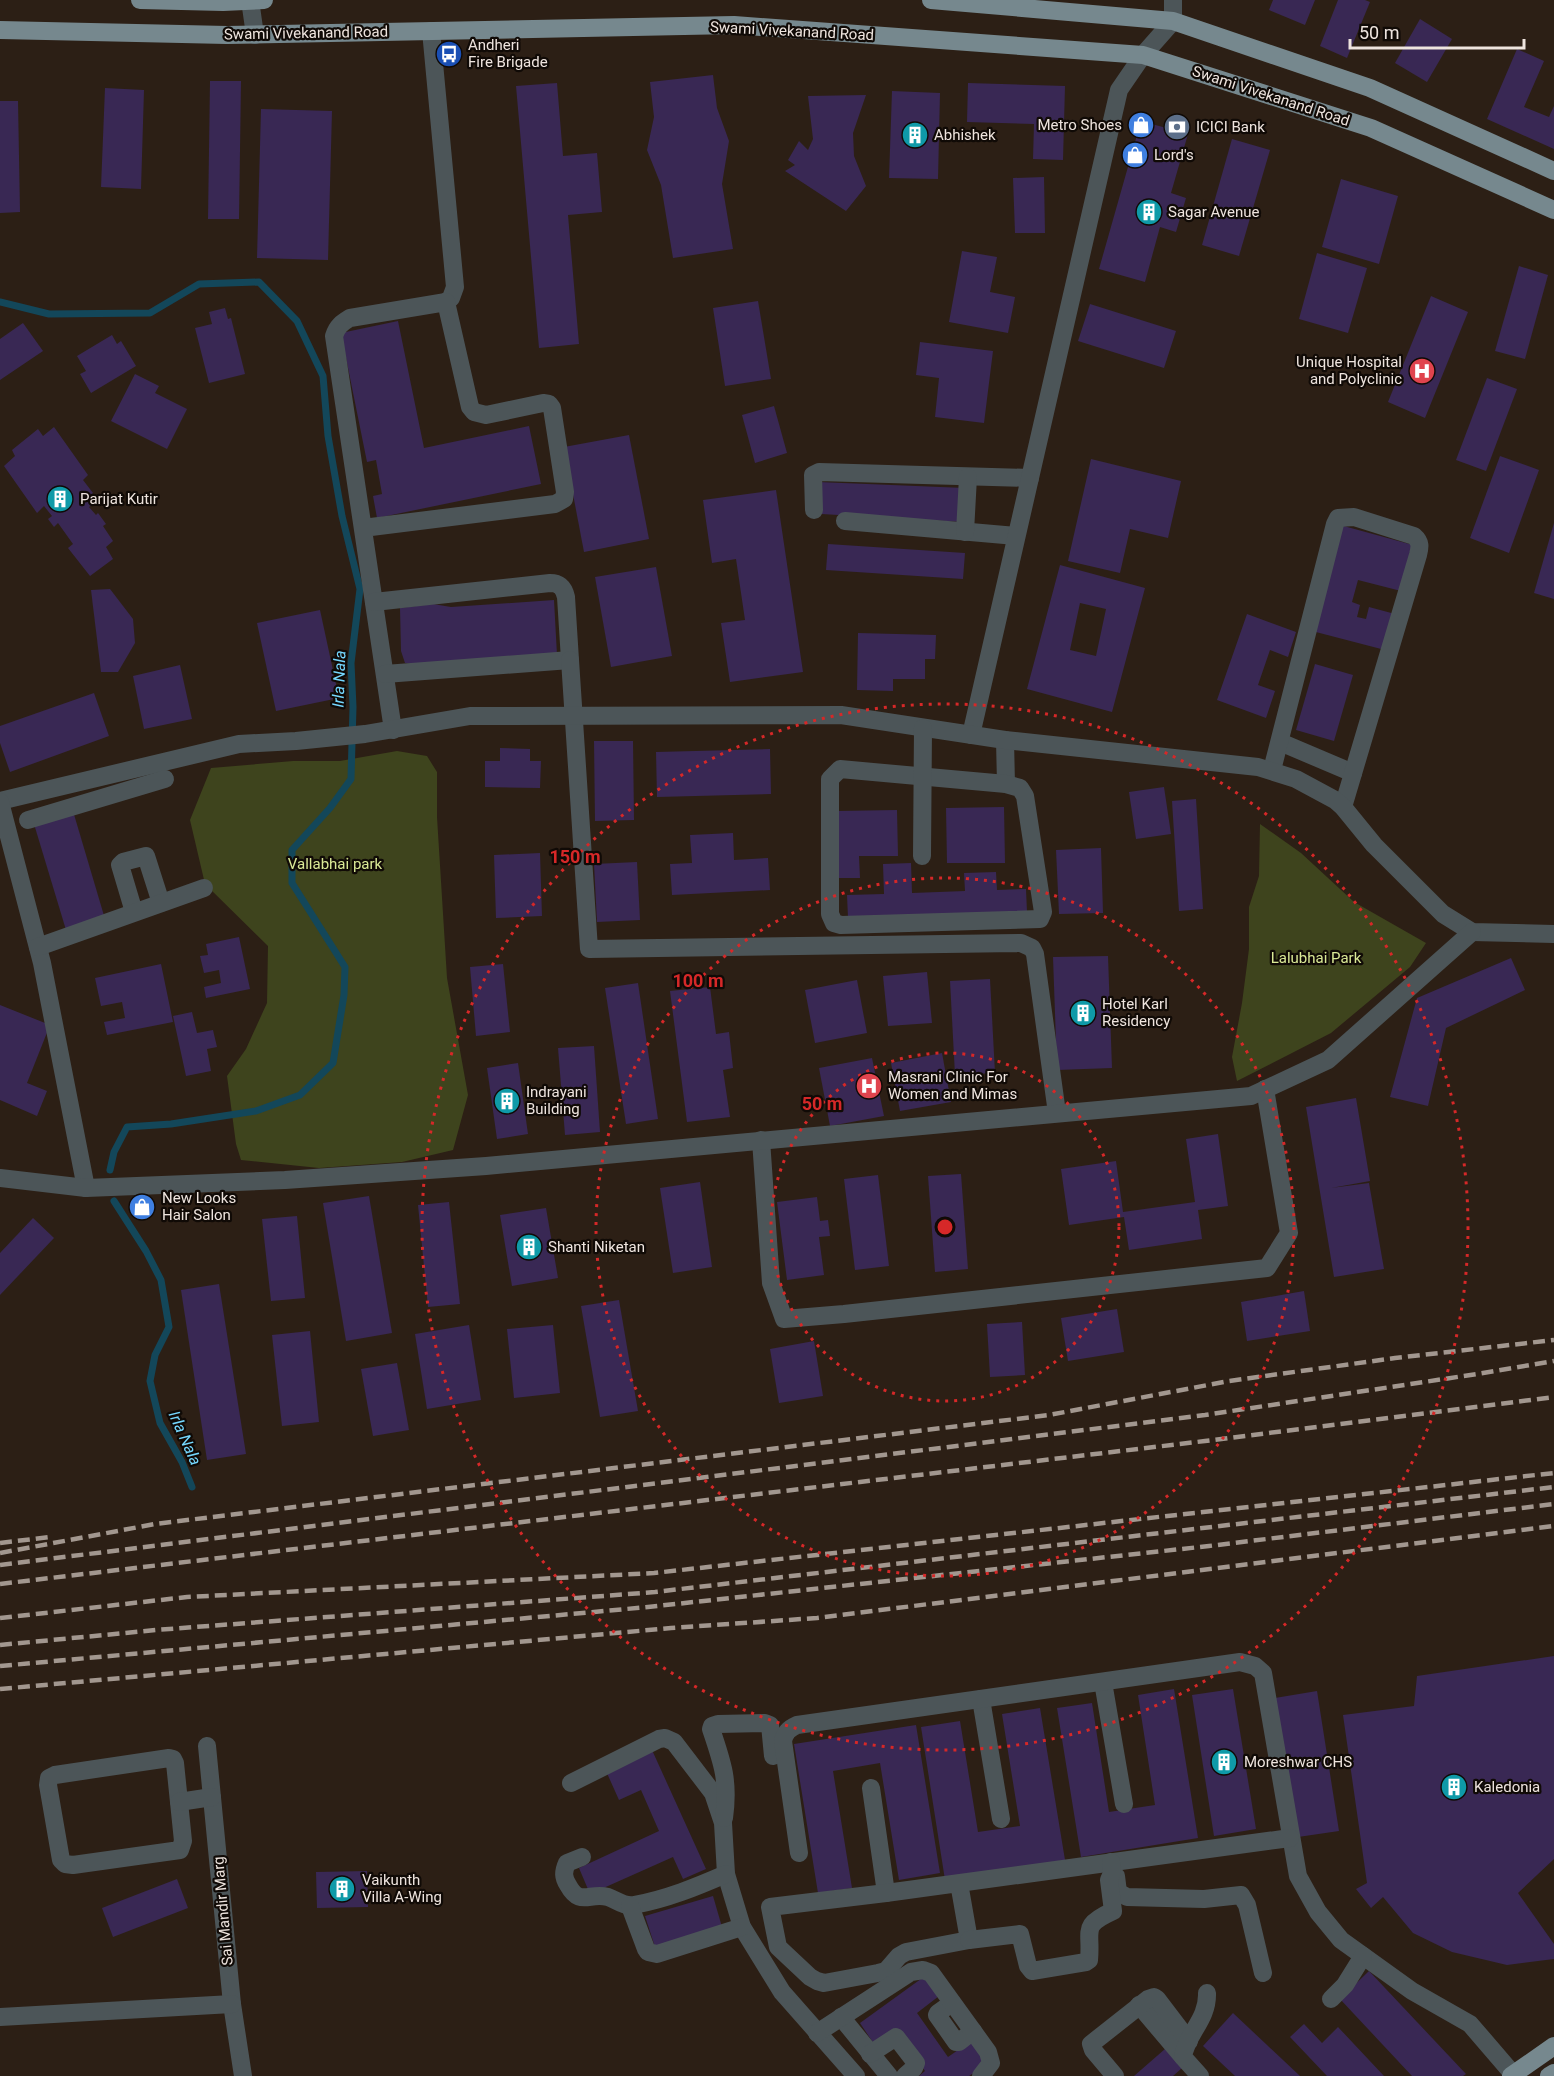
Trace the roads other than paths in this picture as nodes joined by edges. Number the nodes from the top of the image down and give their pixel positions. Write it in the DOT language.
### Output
graph roads {
  1 [pos="140,0"];
  2 [pos="250,0"];
  3 [pos="264,0"];
  4 [pos="931,0"];
  5 [pos="1173,0"];
  6 [pos="1173,21"];
  7 [pos="0,30"];
  8 [pos="431,31"];
  9 [pos="255,35"];
  10 [pos="1143,55"];
  11 [pos="1554,171"];
  12 [pos="1554,210"];
  13 [pos="446,302"];
  14 [pos="968,477"];
  15 [pos="1030,478"];
  16 [pos="814,510"];
  17 [pos="845,521"];
  18 [pos="363,528"];
  19 [pos="965,532"];
  20 [pos="1016,536"];
  21 [pos="374,602"];
  22 [pos="570,660"];
  23 [pos="386,674"];
  24 [pos="573,715"];
  25 [pos="923,728"];
  26 [pos="393,730"];
  27 [pos="971,735"];
  28 [pos="1005,740"];
  29 [pos="1280,742"];
  30 [pos="1316,757"];
  31 [pos="1336,765"];
  32 [pos="1272,770"];
  33 [pos="1353,773"];
  34 [pos="150,776"];
  35 [pos="922,776"];
  36 [pos="1006,784"];
  37 [pos="1309,785"];
  38 [pos="46,790"];
  39 [pos="1327,795"];
  40 [pos="0,802"];
  41 [pos="1343,807"];
  42 [pos="52,813"];
  43 [pos="28,820"];
  44 [pos="922,856"];
  45 [pos="204,888"];
  46 [pos="161,903"];
  47 [pos="134,912"];
  48 [pos="995,922"];
  49 [pos="915,923"];
  50 [pos="1472,933"];
  51 [pos="1554,934"];
  52 [pos="995,943"];
  53 [pos="916,945"];
  54 [pos="38,947"];
  55 [pos="1265,1089"];
  56 [pos="1057,1113"];
  57 [pos="761,1140"];
  58 [pos="0,1178"];
  59 [pos="86,1188"];
  60 [pos="1103,1682"];
  61 [pos="981,1699"];
  62 [pos="207,1746"];
  63 [pos="774,1764"];
  64 [pos="571,1782"];
  65 [pos="871,1788"];
  66 [pos="212,1797"];
  67 [pos="179,1802"];
  68 [pos="1124,1804"];
  69 [pos="1000,1819"];
  70 [pos="723,1823"];
  71 [pos="1290,1838"];
  72 [pos="799,1853"];
  73 [pos="582,1857"];
  74 [pos="1112,1868"];
  75 [pos="726,1874"];
  76 [pos="959,1883"];
  77 [pos="886,1893"];
  78 [pos="630,1906"];
  79 [pos="742,1927"];
  80 [pos="969,1940"];
  81 [pos="1364,1956"];
  82 [pos="1263,1973"];
  83 [pos="1207,1993"];
  84 [pos="1331,1999"];
  85 [pos="232,2004"];
  86 [pos="0,2017"];
  87 [pos="841,2017"];
  88 [pos="817,2033"];
  89 [pos="1554,2046"];
  90 [pos="1186,2049"];
  91 [pos="870,2054"];
  92 [pos="1554,2073"];
  93 [pos="1197,2075"];
  94 [pos="1512,2075"];
  95 [pos="243,2076"];
  96 [pos="856,2076"];
  97 [pos="889,2076"];
  98 [pos="905,2076"];
  99 [pos="981,2076"];
  100 [pos="1115,2076"];
  101 [pos="1549,2076"];
  1 -- 2 [label="main road"];
  2 -- 3 [label="main road"];
  2 -- 9 [label="street"];
  4 -- 6 [label="main road"];
  5 -- 6 [label="street"];
  6 -- 10 [label="street"];
  6 -- 11 [label="main road"];
  7 -- 9 [label="main road, Swami Vivekanand Road"];
  8 -- 9 [label="main road, Swami Vivekanand Road"];
  8 -- 10 [label="main road, Swami Vivekanand Road"];
  8 -- 13 [label="street"];
  10 -- 12 [label="main road, Swami Vivekanand Road"];
  10 -- 15 [label="street"];
  13 -- 18 [label="street"];
  13 -- 18 [label="street"];
  14 -- 15 [label="street"];
  14 -- 16 [label="street"];
  14 -- 19 [label="street"];
  15 -- 20 [label="street"];
  17 -- 19 [label="street"];
  18 -- 21 [label="street"];
  19 -- 20 [label="street"];
  20 -- 27 [label="street"];
  21 -- 22 [label="street"];
  21 -- 23 [label="street"];
  22 -- 23 [label="street"];
  22 -- 24 [label="street"];
  23 -- 26 [label="street"];
  24 -- 25 [label="street"];
  24 -- 26 [label="street"];
  24 -- 53 [label="street"];
  25 -- 27 [label="street"];
  25 -- 35 [label="street"];
  26 -- 34 [label="street"];
  27 -- 28 [label="street"];
  28 -- 32 [label="street"];
  28 -- 36 [label="street"];
  29 -- 30 [label="street"];
  29 -- 32 [label="street"];
  29 -- 33 [label="street"];
  30 -- 31 [label="street"];
  30 -- 37 [label="street"];
  31 -- 33 [label="street"];
  31 -- 39 [label="street"];
  32 -- 37 [label="street"];
  33 -- 41 [label="street"];
  34 -- 38 [label="street"];
  34 -- 42 [label="street"];
  35 -- 36 [label="street"];
  35 -- 44 [label="street"];
  35 -- 49 [label="street"];
  36 -- 48 [label="street"];
  37 -- 39 [label="street"];
  38 -- 40 [label="street"];
  38 -- 42 [label="street"];
  39 -- 41 [label="street"];
  40 -- 54 [label="street"];
  41 -- 50 [label="street"];
  42 -- 43 [label="street"];
  45 -- 46 [label="street"];
  46 -- 47 [label="street"];
  46 -- 47 [label="street"];
  47 -- 54 [label="street"];
  48 -- 49 [label="street"];
  48 -- 52 [label="street"];
  49 -- 53 [label="street"];
  50 -- 51 [label="street"];
  50 -- 55 [label="street"];
  52 -- 53 [label="street"];
  52 -- 56 [label="street"];
  54 -- 59 [label="street"];
  55 -- 56 [label="street"];
  55 -- 57 [label="street"];
  56 -- 57 [label="street"];
  57 -- 59 [label="street"];
  58 -- 59 [label="street"];
  60 -- 61 [label="street"];
  60 -- 68 [label="street"];
  60 -- 71 [label="street"];
  61 -- 69 [label="street"];
  61 -- 72 [label="street"];
  62 -- 66 [label="street, Sai Mandir Marg"];
  63 -- 70 [label="street"];
  64 -- 70 [label="street"];
  65 -- 77 [label="street"];
  66 -- 67 [label="street"];
  66 -- 85 [label="street, Sai Mandir Marg"];
  67 -- 67 [label="street"];
  70 -- 75 [label="street"];
  71 -- 74 [label="street"];
  71 -- 81 [label="street"];
  73 -- 78 [label="street"];
  74 -- 76 [label="street"];
  74 -- 80 [label="street"];
  74 -- 82 [label="street"];
  75 -- 78 [label="street"];
  75 -- 79 [label="street"];
  76 -- 77 [label="street"];
  76 -- 80 [label="street"];
  77 -- 80 [label="street"];
  78 -- 79 [label="street"];
  79 -- 88 [label="street"];
  81 -- 84 [label="street"];
  81 -- 94 [label="street"];
  83 -- 90 [label="street"];
  85 -- 86 [label="street"];
  85 -- 95 [label="street, Sai Mandir Marg"];
  87 -- 88 [label="street"];
  87 -- 91 [label="street"];
  87 -- 99 [label="street"];
  88 -- 96 [label="street"];
  89 -- 94 [label="main road"];
  90 -- 93 [label="street"];
  90 -- 100 [label="street"];
  91 -- 97 [label="street"];
  91 -- 98 [label="street"];
  92 -- 101 [label="main road"];
}
